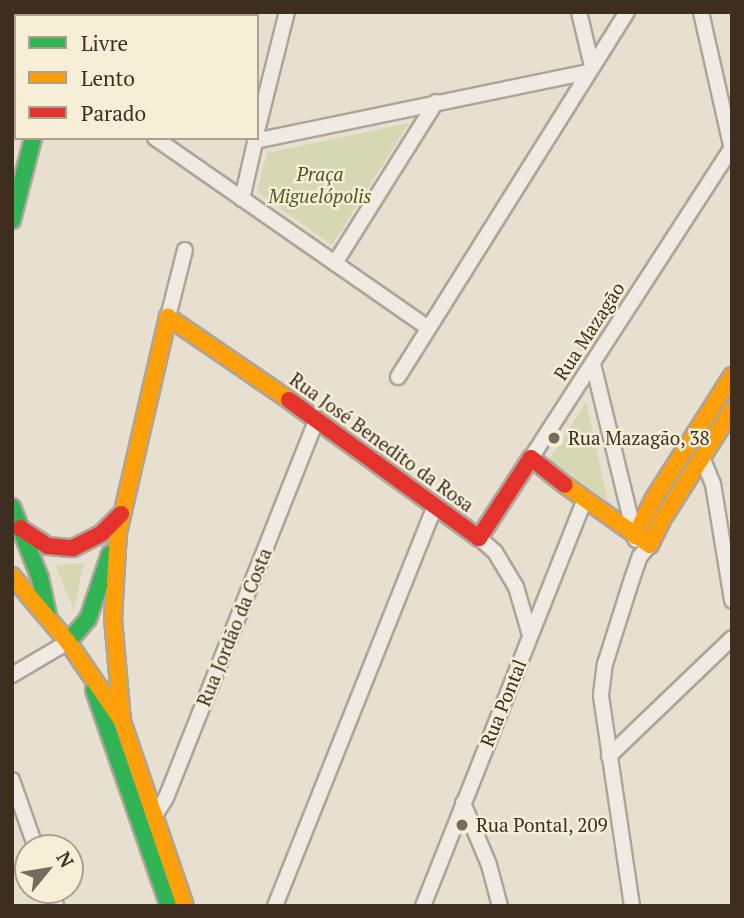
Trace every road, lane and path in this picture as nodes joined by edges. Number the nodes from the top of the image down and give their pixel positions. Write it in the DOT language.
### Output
graph roads {
  1 [pos="287,12"];
  2 [pos="579,12"];
  3 [pos="627,12"];
  4 [pos="701,12"];
  5 [pos="590,69"];
  6 [pos="436,103"];
  7 [pos="259,125"];
  8 [pos="259,136"];
  9 [pos="32,140"];
  10 [pos="158,140"];
  11 [pos="255,140"];
  12 [pos="732,148"];
  13 [pos="242,199"];
  14 [pos="12,220"];
  15 [pos="185,250"];
  16 [pos="335,263"];
  17 [pos="168,317"];
  18 [pos="428,327"];
  19 [pos="593,364"];
  20 [pos="732,376"];
  21 [pos="398,377"];
  22 [pos="732,410"];
  23 [pos="317,419"];
  24 [pos="702,457"];
  25 [pos="531,458"];
  26 [pos="584,501"];
  27 [pos="435,505"];
  28 [pos="12,507"];
  29 [pos="121,514"];
  30 [pos="20,528"];
  31 [pos="118,533"];
  32 [pos="479,538"];
  33 [pos="642,546"];
  34 [pos="32,559"];
  35 [pos="12,570"];
  36 [pos="12,576"];
  37 [pos="732,600"];
  38 [pos="49,618"];
  39 [pos="530,635"];
  40 [pos="732,638"];
  41 [pos="68,642"];
  42 [pos="12,675"];
  43 [pos="92,679"];
  44 [pos="122,721"];
  45 [pos="609,756"];
  46 [pos="12,780"];
  47 [pos="463,803"];
  48 [pos="147,821"];
  49 [pos="31,834"];
  50 [pos="169,906"];
  51 [pos="185,906"];
  52 [pos="275,906"];
  53 [pos="423,906"];
  54 [pos="500,906"];
  55 [pos="632,906"];
  1 -- 7 [label="street"];
  2 -- 5 [label="street"];
  3 -- 5 [label="street"];
  4 -- 12 [label="street"];
  5 -- 6 [label="street"];
  5 -- 18 [label="street"];
  6 -- 8 [label="street"];
  6 -- 16 [label="street"];
  9 -- 14 [label="street"];
  10 -- 13 [label="street"];
  11 -- 13 [label="street"];
  12 -- 19 [label="street, Rua Mazagão"];
  13 -- 16 [label="street"];
  15 -- 17 [label="street"];
  16 -- 18 [label="street"];
  17 -- 23 [label="street, Rua José Benedito da Rosa"];
  17 -- 29 [label="street"];
  18 -- 21 [label="street"];
  19 -- 25 [label="street, Rua Mazagão"];
  19 -- 33 [label="street"];
  20 -- 33 [label="street"];
  22 -- 24 [label="street"];
  23 -- 27 [label="street, Rua José Benedito da Rosa"];
  23 -- 48 [label="street, Rua Jordão da Costa"];
  24 -- 33 [label="street"];
  24 -- 37 [label="street"];
  25 -- 26 [label="street"];
  25 -- 32 [label="street, Rua Mazagão"];
  26 -- 33 [label="street"];
  26 -- 39 [label="street, Rua Pontal"];
  27 -- 32 [label="street, Rua José Benedito da Rosa"];
  27 -- 52 [label="street"];
  28 -- 30 [label="street"];
  29 -- 30 [label="street"];
  29 -- 31 [label="street"];
  30 -- 34 [label="street"];
  31 -- 41 [label="street"];
  31 -- 44 [label="street"];
  32 -- 39 [label="street, Rua José Benedito da Rosa"];
  33 -- 45 [label="street"];
  34 -- 35 [label="street"];
  34 -- 38 [label="street"];
  36 -- 38 [label="street"];
  38 -- 41 [label="street"];
  39 -- 47 [label="street, Rua Pontal"];
  40 -- 45 [label="street"];
  41 -- 42 [label="street"];
  41 -- 43 [label="street"];
  43 -- 44 [label="street"];
  43 -- 48 [label="street"];
  44 -- 48 [label="street"];
  45 -- 55 [label="street"];
  46 -- 49 [label="street"];
  47 -- 53 [label="street, Rua Pontal"];
  47 -- 54 [label="street"];
  48 -- 50 [label="street"];
  48 -- 51 [label="street"];
}
